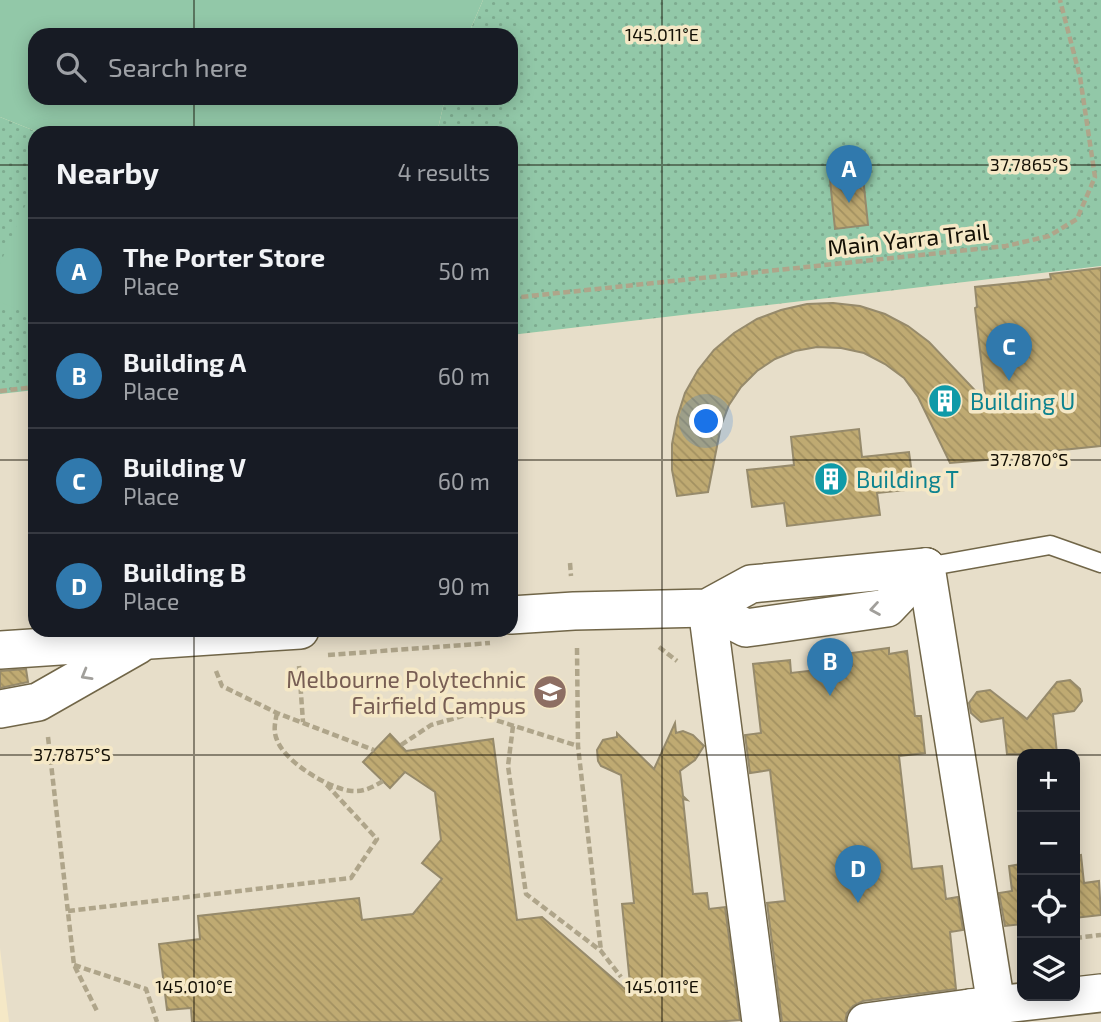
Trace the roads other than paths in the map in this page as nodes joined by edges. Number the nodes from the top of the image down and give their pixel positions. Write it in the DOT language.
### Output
graph roads {
  1 [pos="1101,563"];
  2 [pos="926,567"];
  3 [pos="707,608"];
  4 [pos="518,615"];
  5 [pos="145,641"];
  6 [pos="299,643"];
  7 [pos="0,650"];
  8 [pos="0,709"];
  9 [pos="1101,993"];
  10 [pos="977,1012"];
  11 [pos="761,1022"];
  12 [pos="866,1022"];
  1 -- 2 [label="lane"];
  2 -- 3 [label="street"];
  2 -- 10 [label="street"];
  3 -- 4 [label="street"];
  3 -- 11 [label="street"];
  5 -- 6 [label="street"];
  5 -- 7 [label="street"];
  5 -- 8 [label="street, one-way"];
  9 -- 10 [label="street"];
  10 -- 12 [label="street"];
}
